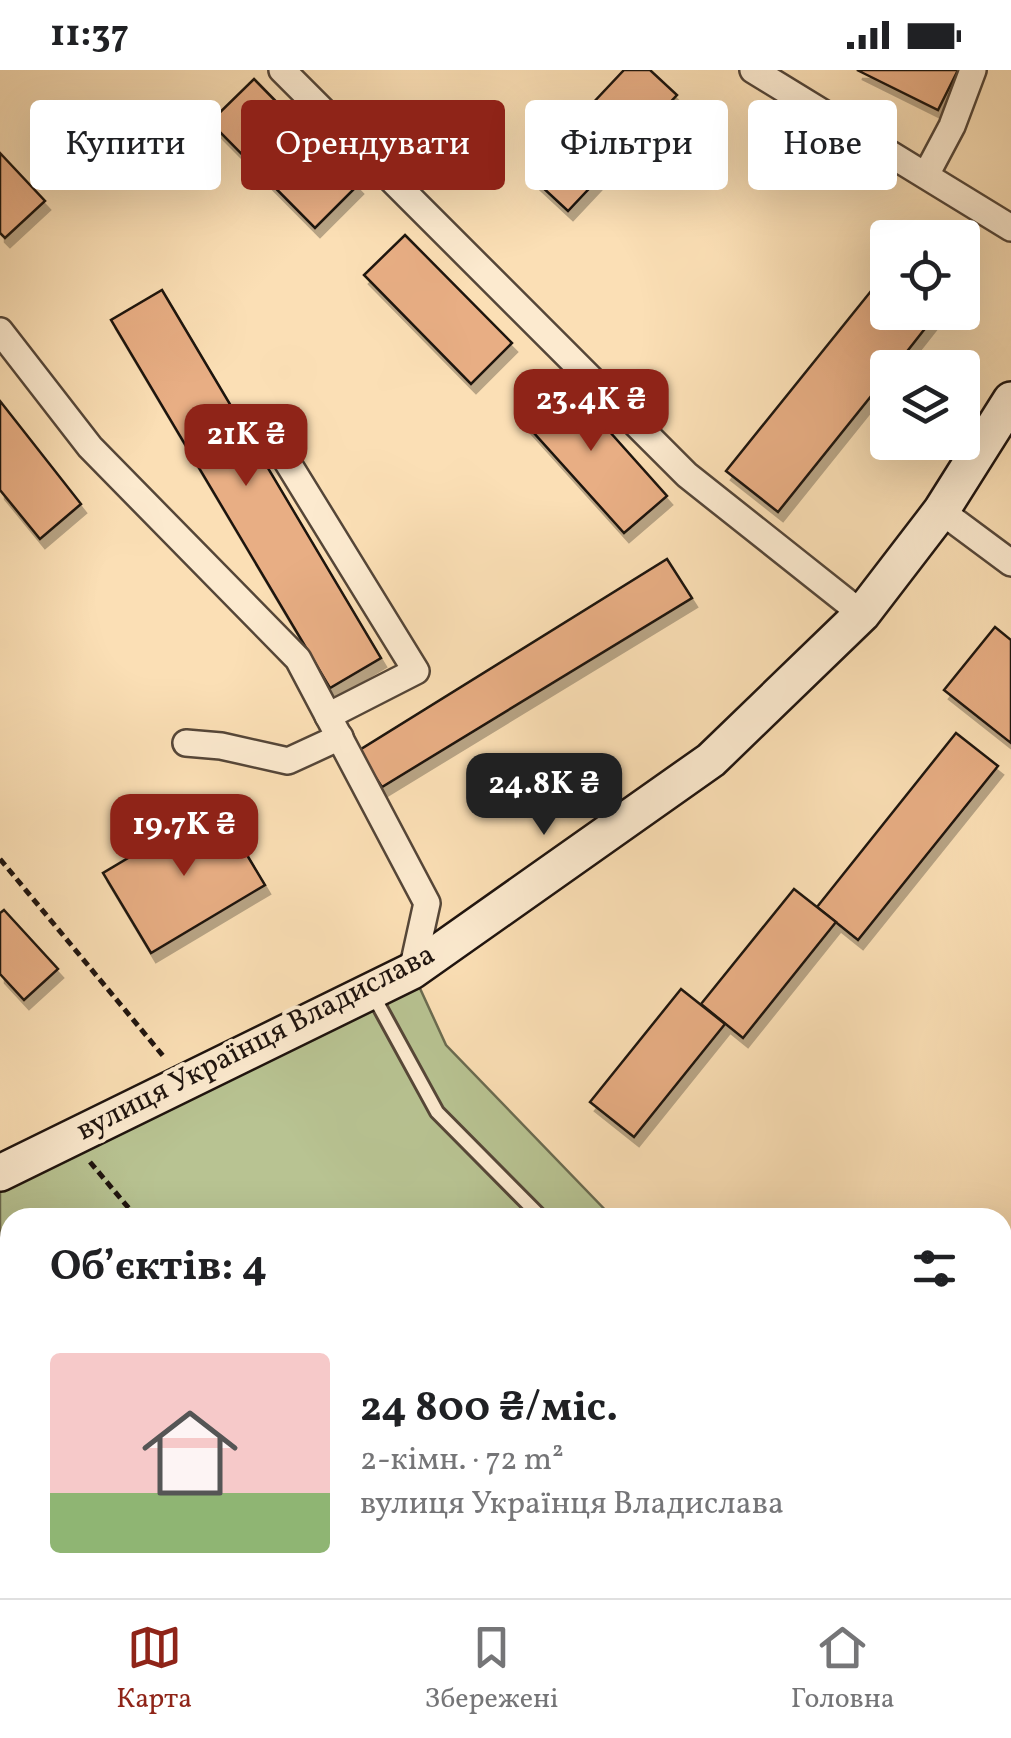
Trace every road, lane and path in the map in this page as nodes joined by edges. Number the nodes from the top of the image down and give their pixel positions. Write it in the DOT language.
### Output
graph roads {
  1 [pos="282,70"];
  2 [pos="753,70"];
  3 [pos="973,70"];
  4 [pos="926,175"];
  5 [pos="1011,228"];
  6 [pos="0,331"];
  7 [pos="1011,400"];
  8 [pos="275,442"];
  9 [pos="942,512"];
  10 [pos="1011,564"];
  11 [pos="862,614"];
  12 [pos="334,727"];
  13 [pos="186,742"];
  14 [pos="0,859"];
  15 [pos="412,971"];
  16 [pos="370,991"];
  17 [pos="183,1081"];
  18 [pos="68,1137"];
  19 [pos="0,1174"];
  20 [pos="128,1208"];
  21 [pos="532,1208"];
  1 -- 11 [label="street"];
  2 -- 4 [label="street"];
  3 -- 4 [label="street"];
  4 -- 5 [label="street"];
  6 -- 12 [label="street"];
  7 -- 9 [label="main road, вулиця Українця Владислава"];
  8 -- 12 [label="street"];
  9 -- 10 [label="street"];
  9 -- 11 [label="main road, вулиця Українця Владислава"];
  11 -- 15 [label="main road, вулиця Українця Владислава"];
  12 -- 13 [label="street"];
  12 -- 15 [label="street"];
  14 -- 17 [label="path"];
  15 -- 16 [label="main road, вулиця Українця Владислава"];
  16 -- 17 [label="main road, вулиця Українця Владислава"];
  16 -- 21 [label="lane"];
  17 -- 18 [label="main road, вулиця Українця Владислава"];
  18 -- 19 [label="main road, вулиця Українця Владислава"];
  18 -- 20 [label="path"];
}
